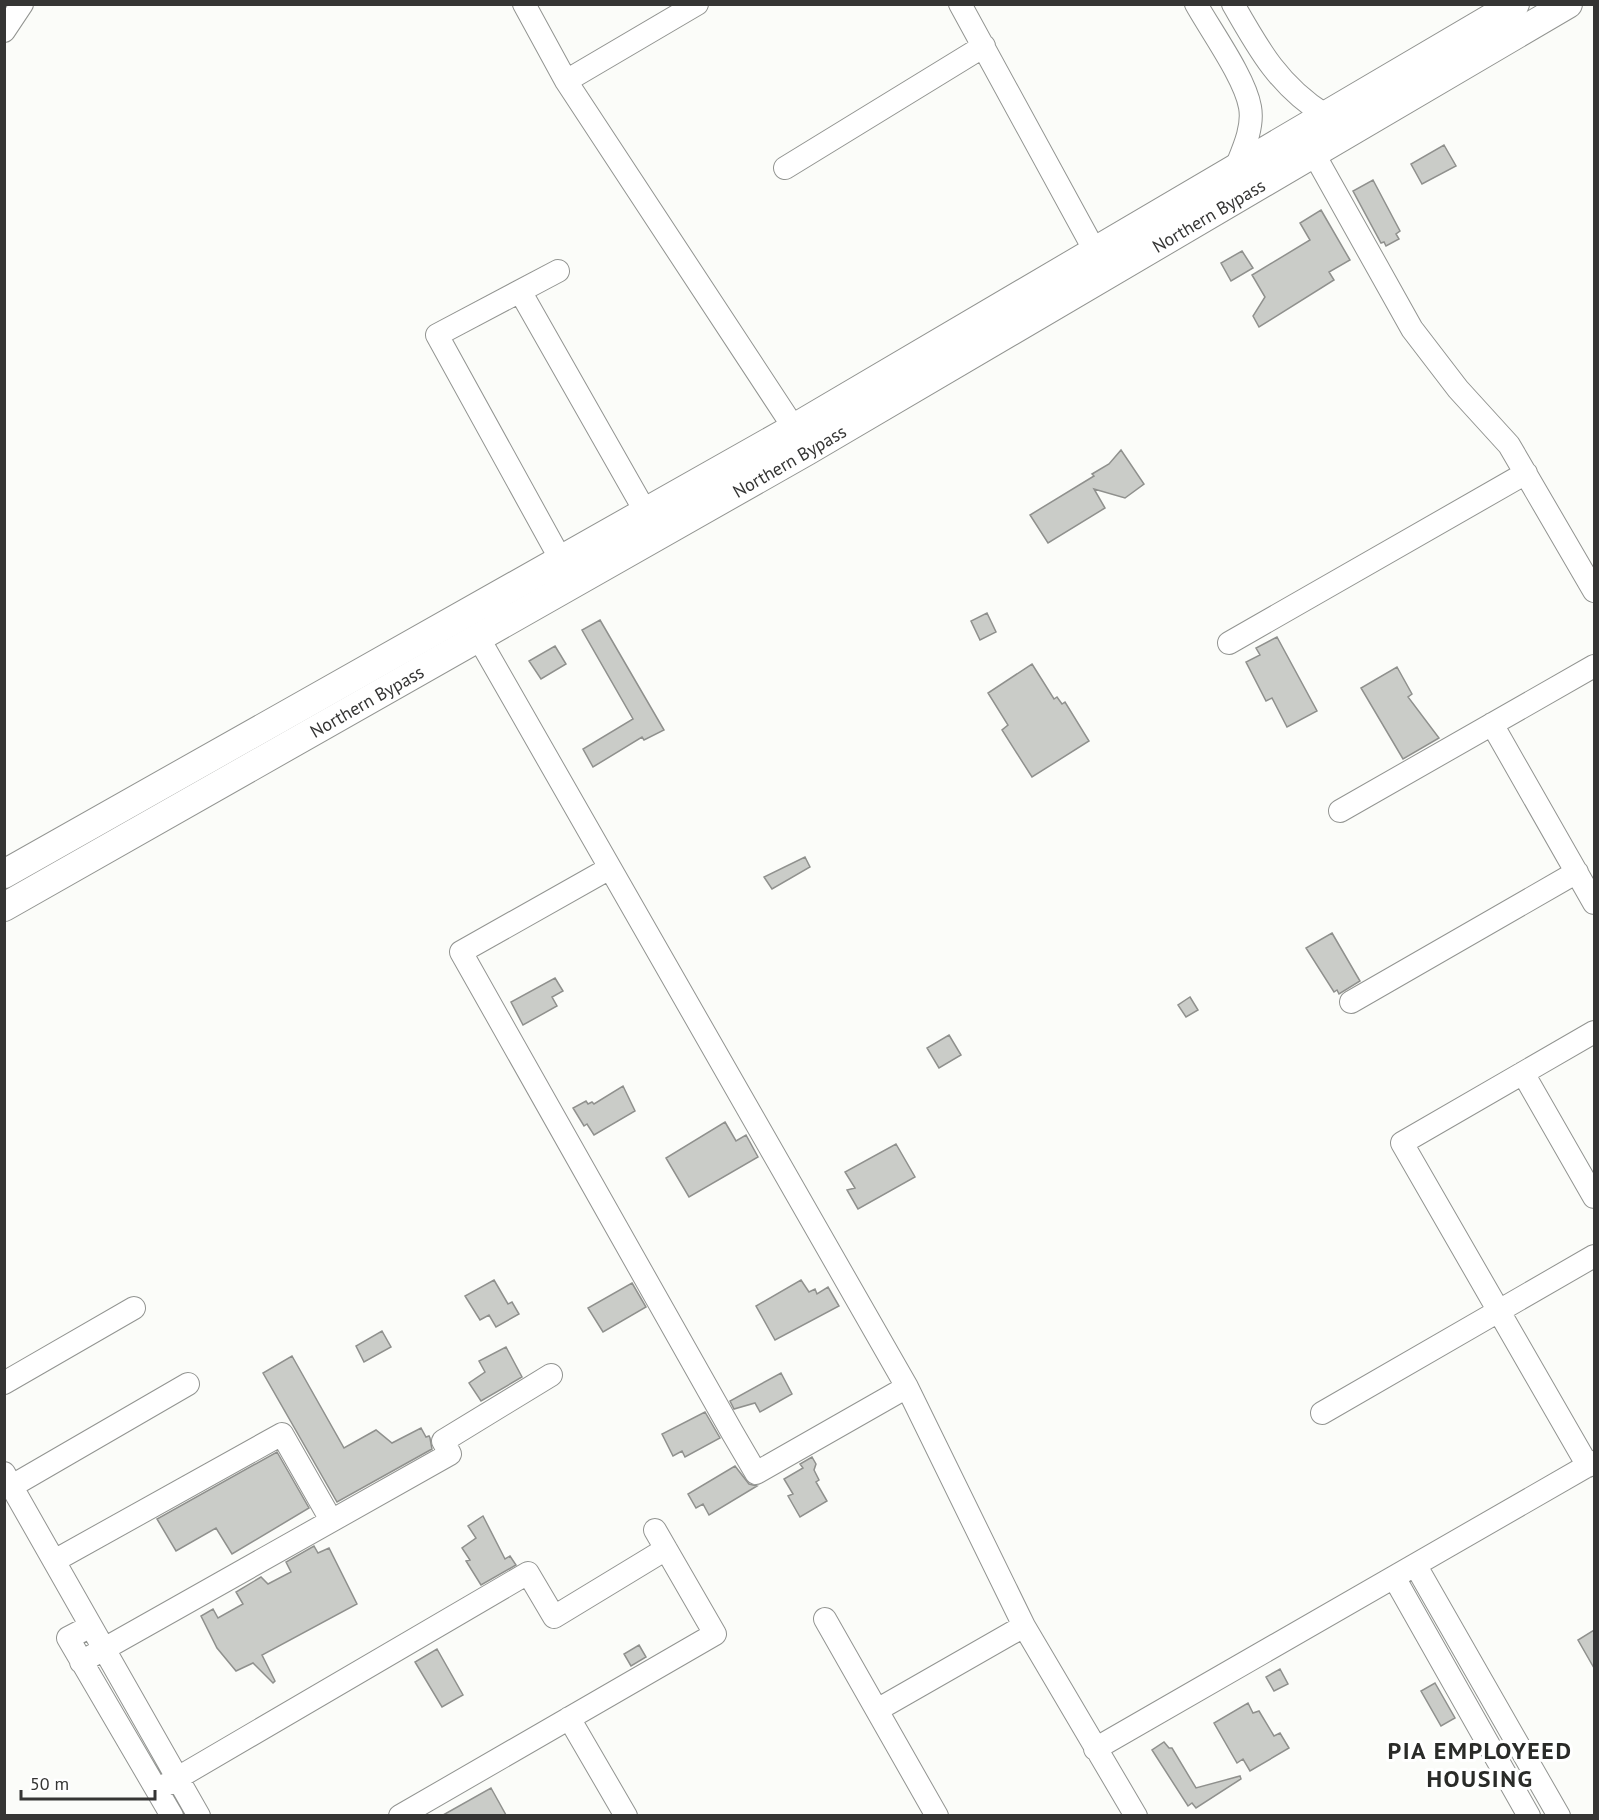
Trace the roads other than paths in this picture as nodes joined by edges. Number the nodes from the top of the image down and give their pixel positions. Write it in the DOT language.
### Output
graph roads {
  1 [pos="22,4"];
  2 [pos="524,4"];
  3 [pos="697,4"];
  4 [pos="960,4"];
  5 [pos="1196,4"];
  6 [pos="1233,4"];
  7 [pos="1515,4"];
  8 [pos="1568,4"];
  9 [pos="4,31"];
  10 [pos="984,46"];
  11 [pos="566,81"];
  12 [pos="1325,115"];
  13 [pos="1314,154"];
  14 [pos="785,168"];
  15 [pos="1235,170"];
  16 [pos="1096,253"];
  17 [pos="558,271"];
  18 [pos="520,291"];
  19 [pos="1013,316"];
  20 [pos="794,428"];
  21 [pos="1526,473"];
  22 [pos="645,511"];
  23 [pos="561,560"];
  24 [pos="1594,591"];
  25 [pos="478,637"];
  26 [pos="1229,643"];
  27 [pos="1594,666"];
  28 [pos="1491,724"];
  29 [pos="1340,812"];
  30 [pos="610,868"];
  31 [pos="1577,872"];
  32 [pos="4,874"];
  33 [pos="1594,903"];
  34 [pos="4,907"];
  35 [pos="1351,1002"];
  36 [pos="1594,1032"];
  37 [pos="1523,1073"];
  38 [pos="1594,1197"];
  39 [pos="1594,1256"];
  40 [pos="134,1308"];
  41 [pos="1499,1311"];
  42 [pos="551,1375"];
  43 [pos="4,1383"];
  44 [pos="188,1384"];
  45 [pos="907,1387"];
  46 [pos="1322,1413"];
  47 [pos="1591,1464"];
  48 [pos="8,1480"];
  49 [pos="332,1520"];
  50 [pos="655,1530"];
  51 [pos="666,1549"];
  52 [pos="54,1561"];
  53 [pos="1416,1566"];
  54 [pos="1395,1579"];
  55 [pos="825,1619"];
  56 [pos="91,1626"];
  57 [pos="1024,1626"];
  58 [pos="105,1649"];
  59 [pos="81,1662"];
  60 [pos="877,1710"];
  61 [pos="569,1718"];
  62 [pos="1095,1749"];
  63 [pos="177,1778"];
  64 [pos="157,1790"];
  65 [pos="172,1815"];
  66 [pos="199,1815"];
  67 [pos="400,1815"];
  68 [pos="626,1815"];
  69 [pos="938,1815"];
  70 [pos="1136,1815"];
  71 [pos="1528,1815"];
  72 [pos="1559,1815"];
  1 -- 9 [label="street"];
  2 -- 11 [label="street"];
  3 -- 11 [label="street"];
  4 -- 10 [label="street"];
  5 -- 15 [label="street"];
  6 -- 12 [label="street"];
  7 -- 12 [label="main road, Northern Bypass"];
  8 -- 13 [label="main road, Northern Bypass"];
  10 -- 14 [label="street"];
  10 -- 16 [label="street"];
  11 -- 20 [label="street"];
  12 -- 15 [label="main road, Northern Bypass"];
  13 -- 19 [label="main road, Northern Bypass"];
  13 -- 21 [label="street"];
  15 -- 16 [label="main road, Northern Bypass"];
  16 -- 19 [label="main road, Northern Bypass"];
  17 -- 18 [label="street"];
  18 -- 22 [label="street"];
  18 -- 23 [label="street"];
  19 -- 20 [label="main road, Northern Bypass"];
  19 -- 25 [label="main road, Northern Bypass"];
  20 -- 22 [label="main road, Northern Bypass"];
  21 -- 24 [label="street"];
  21 -- 26 [label="street"];
  22 -- 23 [label="main road, Northern Bypass"];
  23 -- 32 [label="main road, Northern Bypass"];
  25 -- 30 [label="street"];
  25 -- 34 [label="main road, Northern Bypass"];
  27 -- 28 [label="street"];
  28 -- 29 [label="street"];
  28 -- 31 [label="street"];
  30 -- 45 [label="street"];
  30 -- 45 [label="street"];
  31 -- 33 [label="street"];
  31 -- 35 [label="street"];
  36 -- 37 [label="street"];
  37 -- 38 [label="street"];
  37 -- 41 [label="street"];
  39 -- 41 [label="street"];
  40 -- 43 [label="street"];
  41 -- 46 [label="street"];
  41 -- 47 [label="street"];
  42 -- 49 [label="street"];
  44 -- 48 [label="street"];
  45 -- 57 [label="street"];
  47 -- 53 [label="street"];
  48 -- 52 [label="street"];
  49 -- 52 [label="street"];
  49 -- 58 [label="street"];
  50 -- 51 [label="street"];
  51 -- 61 [label="street"];
  51 -- 63 [label="street"];
  52 -- 56 [label="street"];
  53 -- 54 [label="street"];
  53 -- 72 [label="street"];
  54 -- 62 [label="street"];
  54 -- 71 [label="street"];
  55 -- 60 [label="street"];
  56 -- 58 [label="street"];
  56 -- 59 [label="street"];
  57 -- 60 [label="street"];
  57 -- 62 [label="street"];
  58 -- 59 [label="street"];
  58 -- 63 [label="street"];
  59 -- 64 [label="street"];
  60 -- 69 [label="street"];
  61 -- 67 [label="street"];
  61 -- 68 [label="street"];
  62 -- 70 [label="street"];
  63 -- 64 [label="street"];
  63 -- 66 [label="street"];
  64 -- 65 [label="street"];
}
